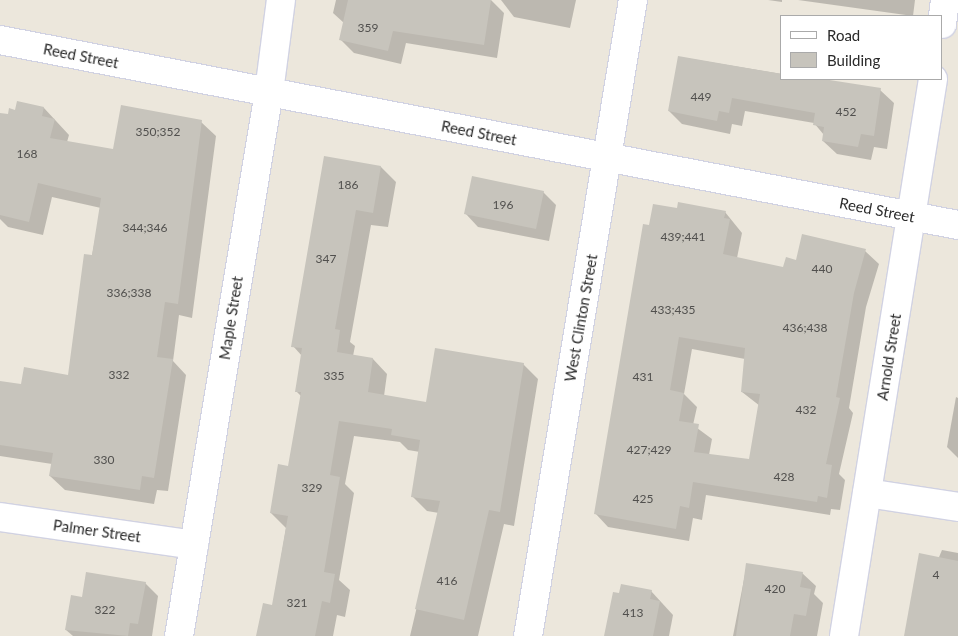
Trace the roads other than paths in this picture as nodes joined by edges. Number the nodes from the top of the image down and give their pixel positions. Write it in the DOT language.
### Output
graph roads {
  1 [pos="281,0"];
  2 [pos="633,0"];
  3 [pos="946,0"];
  4 [pos="943,18"];
  5 [pos="0,40"];
  6 [pos="933,80"];
  7 [pos="269,92"];
  8 [pos="608,159"];
  9 [pos="911,216"];
  10 [pos="958,226"];
  11 [pos="867,493"];
  12 [pos="958,507"];
  13 [pos="0,517"];
  14 [pos="194,545"];
  15 [pos="179,636"];
  16 [pos="528,636"];
  17 [pos="844,636"];
  1 -- 7 [label="street, Maple Street"];
  2 -- 8 [label="street, West Clinton Street"];
  3 -- 4 [label="street"];
  5 -- 7 [label="street, Reed Street"];
  6 -- 9 [label="street, Arnold Street"];
  7 -- 8 [label="street, Reed Street"];
  7 -- 14 [label="street, Maple Street"];
  8 -- 9 [label="street, Reed Street"];
  8 -- 16 [label="street, West Clinton Street"];
  9 -- 10 [label="street, Reed Street"];
  9 -- 11 [label="street, Arnold Street"];
  11 -- 12 [label="street"];
  11 -- 17 [label="street, Arnold Street"];
  13 -- 14 [label="street, Palmer Street"];
  14 -- 15 [label="street, Maple Street"];
}
